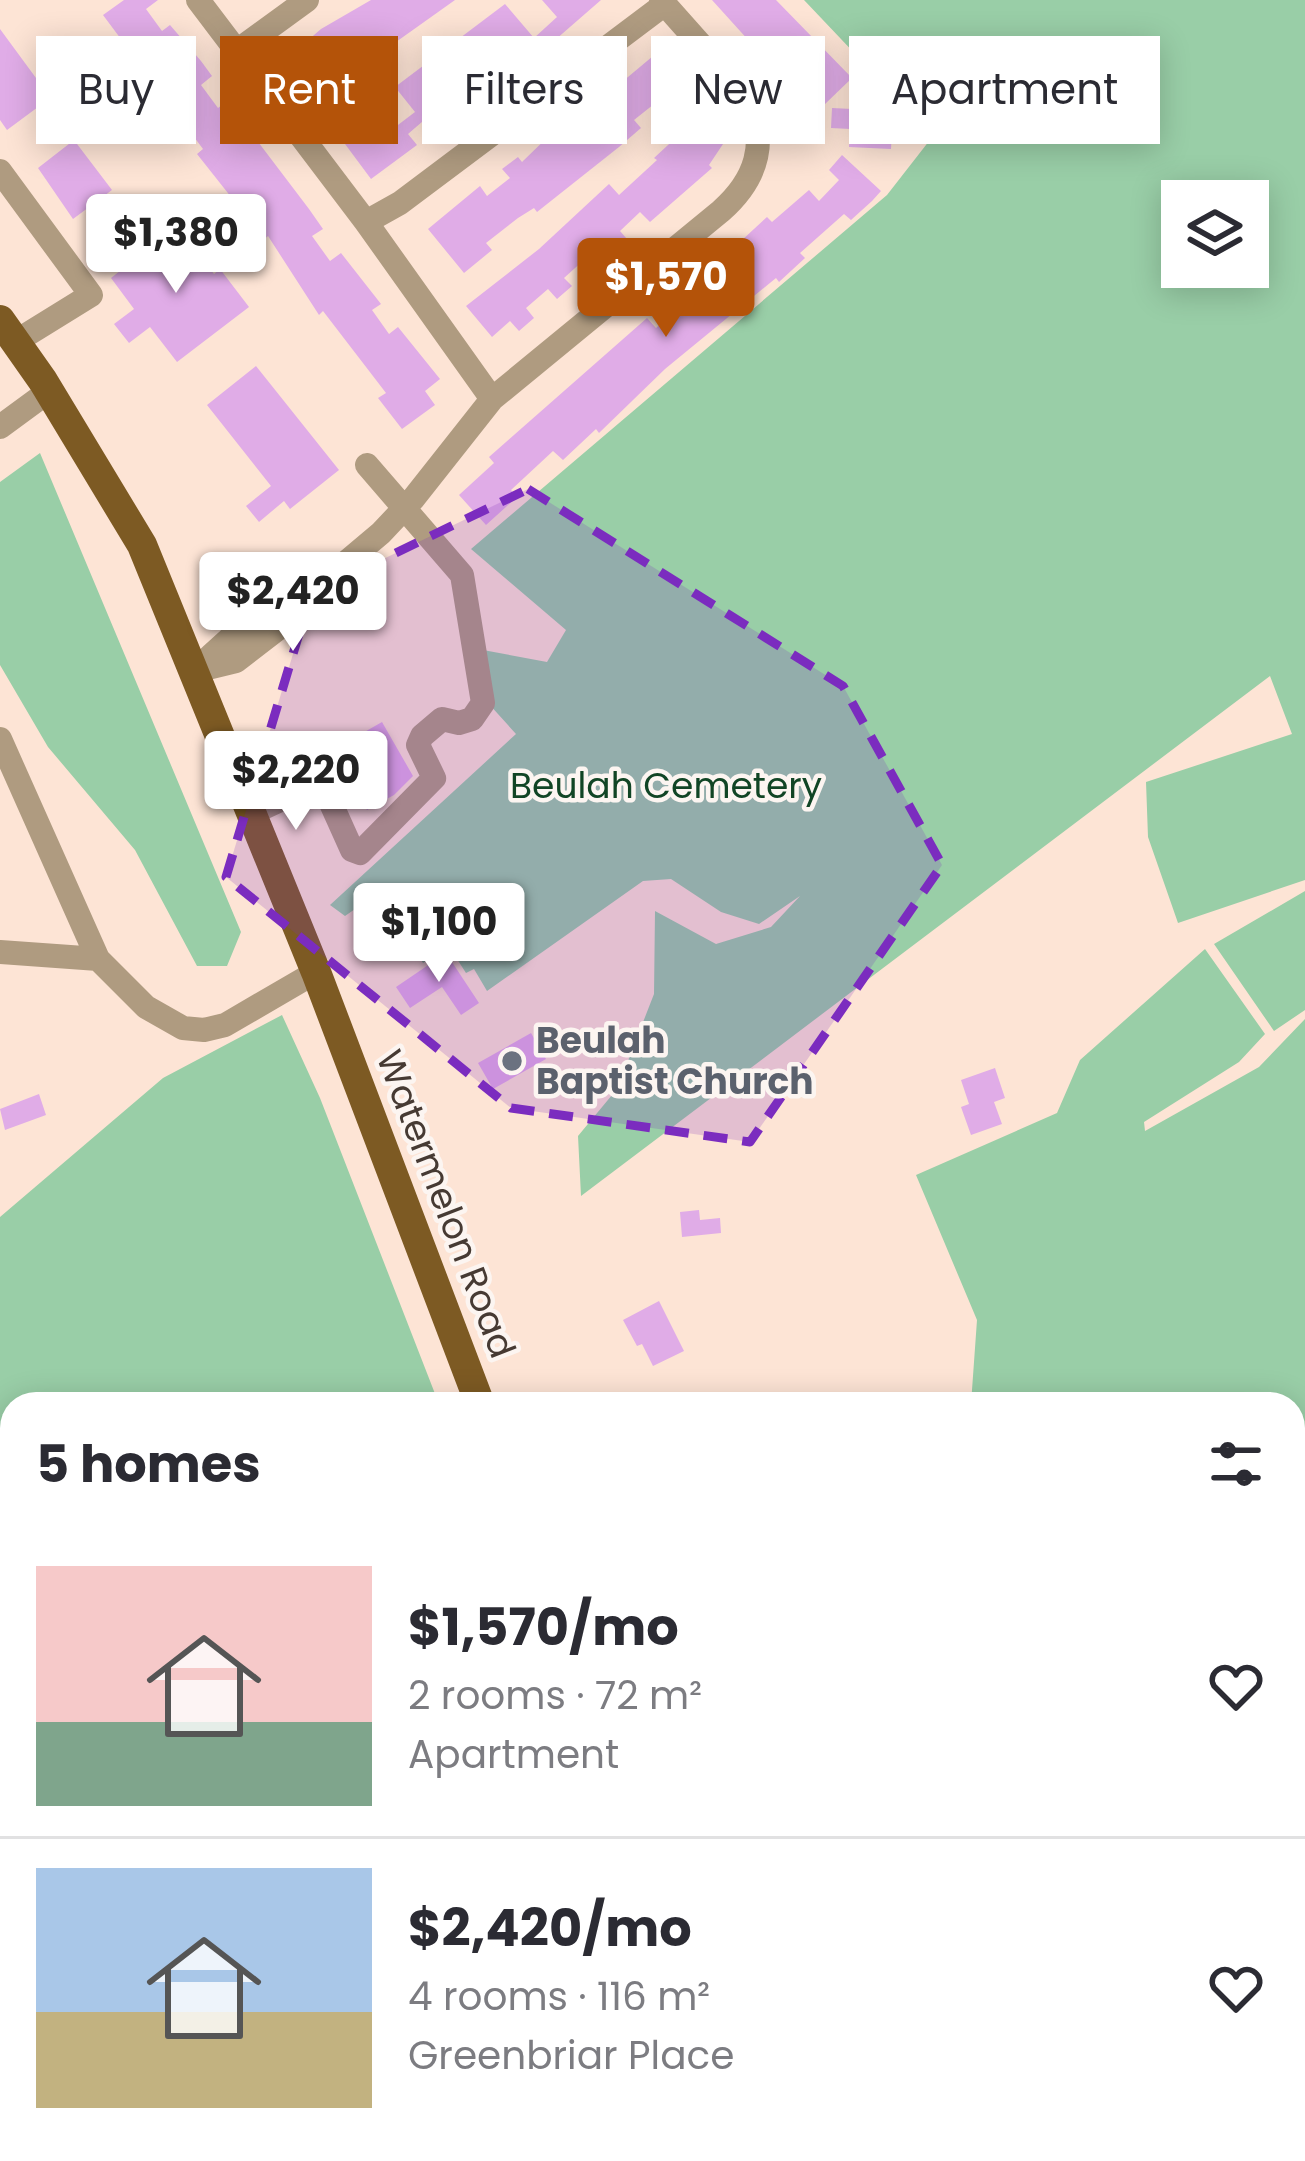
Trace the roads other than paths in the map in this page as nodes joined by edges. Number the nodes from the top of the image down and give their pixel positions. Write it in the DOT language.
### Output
graph roads {
  1 [pos="198,0"];
  2 [pos="307,0"];
  3 [pos="663,2"];
  4 [pos="226,36"];
  5 [pos="258,36"];
  6 [pos="307,144"];
  7 [pos="0,171"];
  8 [pos="366,222"];
  9 [pos="8,331"];
  10 [pos="50,391"];
  11 [pos="492,399"];
  12 [pos="0,427"];
  13 [pos="368,465"];
  14 [pos="404,508"];
  15 [pos="196,671"];
  16 [pos="0,739"];
  17 [pos="252,813"];
  18 [pos="0,952"];
  19 [pos="98,959"];
  20 [pos="316,972"];
  21 [pos="475,1392"];
  1 -- 4 [label="street"];
  2 -- 5 [label="street"];
  3 -- 8 [label="street"];
  3 -- 11 [label="street"];
  6 -- 8 [label="street"];
  7 -- 9 [label="street"];
  8 -- 11 [label="street"];
  9 -- 10 [label="main road, Watermelon Road"];
  10 -- 12 [label="street"];
  10 -- 15 [label="main road, Watermelon Road"];
  11 -- 14 [label="street"];
  13 -- 14 [label="street"];
  14 -- 15 [label="street"];
  14 -- 17 [label="street"];
  15 -- 17 [label="main road, Watermelon Road"];
  16 -- 19 [label="street"];
  17 -- 20 [label="main road, Watermelon Road"];
  18 -- 19 [label="street"];
  19 -- 20 [label="street"];
  20 -- 21 [label="main road, Watermelon Road"];
}
